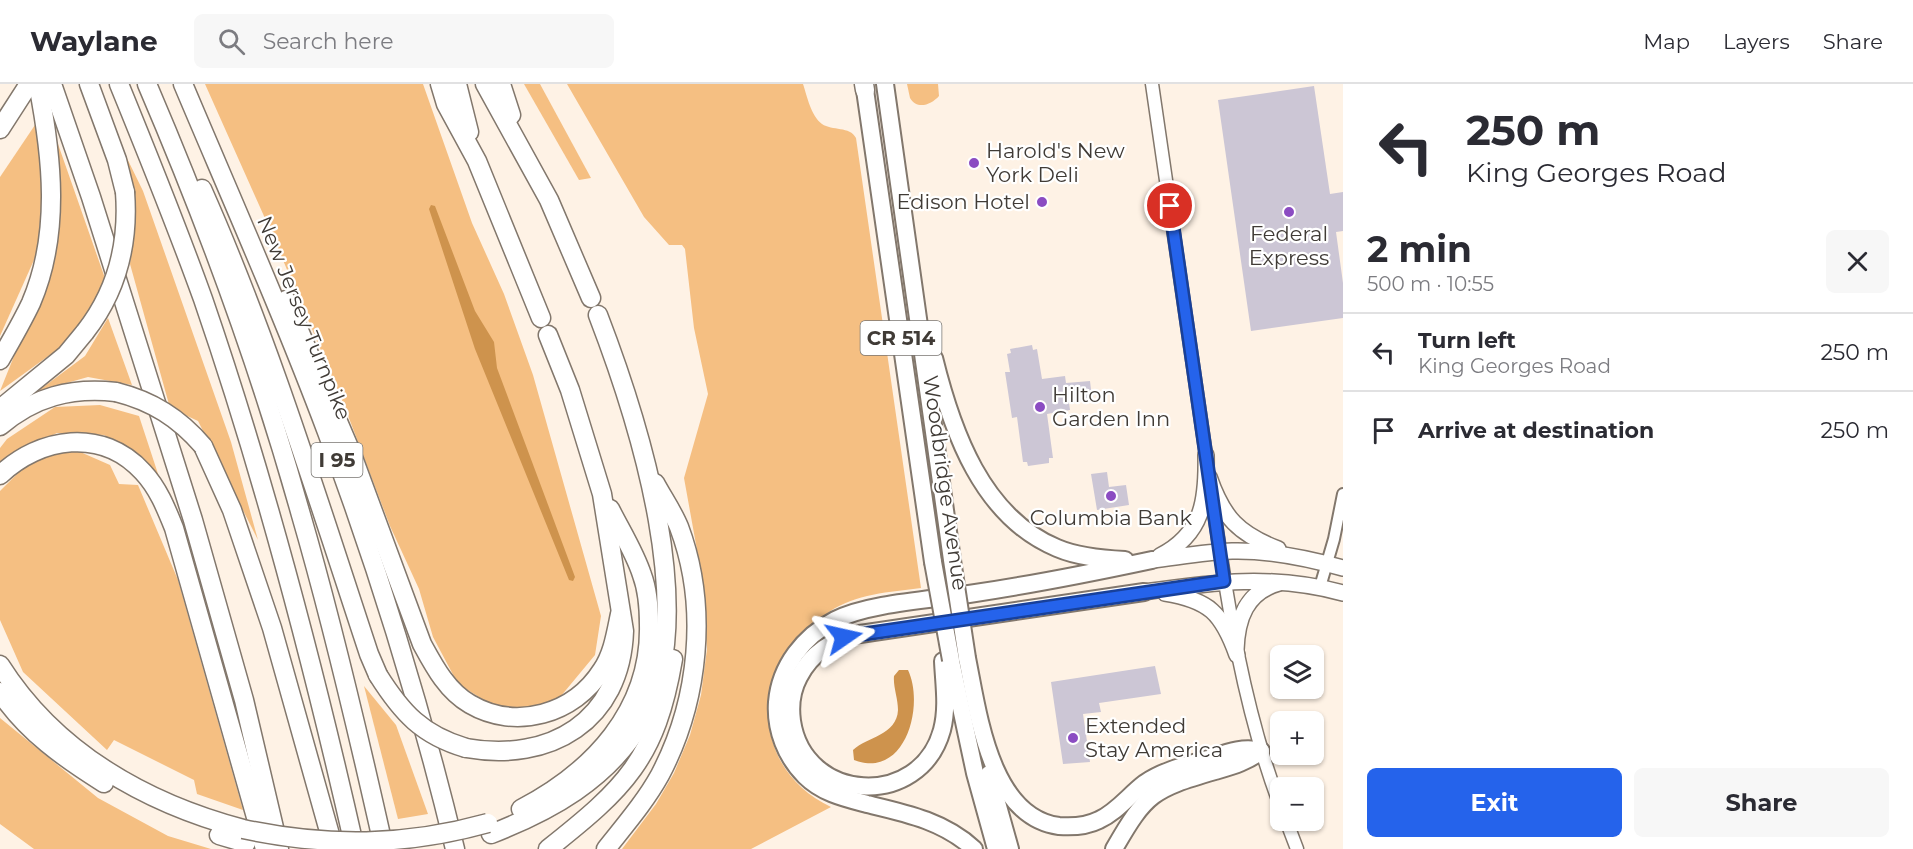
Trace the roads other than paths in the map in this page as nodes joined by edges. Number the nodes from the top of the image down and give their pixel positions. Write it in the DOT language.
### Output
graph roads {
  1 [pos="29,84"];
  2 [pos="38,84"];
  3 [pos="52,84"];
  4 [pos="89,84"];
  5 [pos="119,84"];
  6 [pos="147,84"];
  7 [pos="183,84"];
  8 [pos="440,84"];
  9 [pos="457,84"];
  10 [pos="485,84"];
  11 [pos="501,84"];
  12 [pos="885,84"];
  13 [pos="1152,84"];
  14 [pos="865,86"];
  15 [pos="163,122"];
  16 [pos="0,129"];
  17 [pos="520,145"];
  18 [pos="477,161"];
  19 [pos="243,226"];
  20 [pos="911,255"];
  21 [pos="591,298"];
  22 [pos="598,315"];
  23 [pos="541,318"];
  24 [pos="548,335"];
  25 [pos="0,360"];
  26 [pos="0,409"];
  27 [pos="0,426"];
  28 [pos="1206,455"];
  29 [pos="650,474"];
  30 [pos="0,475"];
  31 [pos="1209,477"];
  32 [pos="602,494"];
  33 [pos="1343,494"];
  34 [pos="661,546"];
  35 [pos="1220,552"];
  36 [pos="1304,559"];
  37 [pos="1152,560"];
  38 [pos="1327,564"];
  39 [pos="1343,568"];
  40 [pos="1224,581"];
  41 [pos="1288,581"];
  42 [pos="1320,587"];
  43 [pos="1144,592"];
  44 [pos="1343,593"];
  45 [pos="620,614"];
  46 [pos="1237,655"];
  47 [pos="954,660"];
  48 [pos="0,665"];
  49 [pos="0,692"];
  50 [pos="1261,751"];
  51 [pos="1270,777"];
  52 [pos="489,828"];
  53 [pos="1290,831"];
  54 [pos="245,836"];
  55 [pos="265,849"];
  56 [pos="278,849"];
  57 [pos="334,849"];
  58 [pos="355,849"];
  59 [pos="384,849"];
  60 [pos="430,849"];
  61 [pos="455,849"];
  62 [pos="548,849"];
  63 [pos="606,849"];
  64 [pos="974,849"];
  65 [pos="996,849"];
  66 [pos="1010,849"];
  67 [pos="1113,849"];
  68 [pos="1297,849"];
  1 -- 16 [label="highway"];
  2 -- 25 [label="highway"];
  3 -- 56 [label="highway"];
  4 -- 26 [label="highway, bridge"];
  5 -- 58 [label="highway"];
  6 -- 15 [label="highway, I 95"];
  7 -- 19 [label="highway, New Jersey Turnpike / I 95"];
  8 -- 18 [label="highway"];
  9 -- 18 [label="highway"];
  10 -- 17 [label="highway"];
  11 -- 17 [label="highway"];
  12 -- 20 [label="main road, Woodbridge Avenue / CR 514"];
  13 -- 28 [label="street"];
  14 -- 47 [label="main road, Woodbridge Avenue / CR 514, bridge"];
  15 -- 45 [label="highway, bridge"];
  15 -- 59 [label="highway, I 95"];
  17 -- 21 [label="highway"];
  18 -- 23 [label="highway"];
  19 -- 45 [label="highway"];
  19 -- 61 [label="highway, New Jersey Turnpike / I 95"];
  20 -- 37 [label="main road"];
  20 -- 47 [label="main road, Woodbridge Avenue / CR 514, bridge"];
  22 -- 29 [label="highway"];
  24 -- 32 [label="highway"];
  27 -- 57 [label="highway, bridge"];
  28 -- 31 [label="street"];
  28 -- 37 [label="main road"];
  29 -- 34 [label="highway"];
  29 -- 63 [label="highway"];
  30 -- 55 [label="highway"];
  31 -- 35 [label="street"];
  31 -- 36 [label="main road"];
  32 -- 45 [label="highway"];
  32 -- 52 [label="highway"];
  33 -- 38 [label="street"];
  34 -- 52 [label="highway"];
  34 -- 62 [label="highway"];
  35 -- 36 [label="main road"];
  35 -- 37 [label="main road"];
  35 -- 40 [label="street"];
  36 -- 38 [label="main road"];
  37 -- 64 [label="main road"];
  38 -- 39 [label="main road"];
  38 -- 42 [label="street"];
  40 -- 41 [label="main road"];
  40 -- 43 [label="main road"];
  40 -- 46 [label="street"];
  41 -- 42 [label="main road"];
  41 -- 46 [label="main road"];
  42 -- 44 [label="main road"];
  43 -- 46 [label="main road"];
  43 -- 47 [label="main road"];
  46 -- 50 [label="street"];
  47 -- 50 [label="main road"];
  47 -- 65 [label="main road, Woodbridge Avenue / CR 514"];
  47 -- 66 [label="main road, Woodbridge Avenue / CR 514"];
  48 -- 54 [label="highway"];
  49 -- 54 [label="highway"];
  50 -- 51 [label="street"];
  50 -- 67 [label="main road"];
  52 -- 54 [label="highway, bridge"];
  52 -- 60 [label="highway"];
  53 -- 68 [label="street"];
  54 -- 56 [label="highway"];
}
